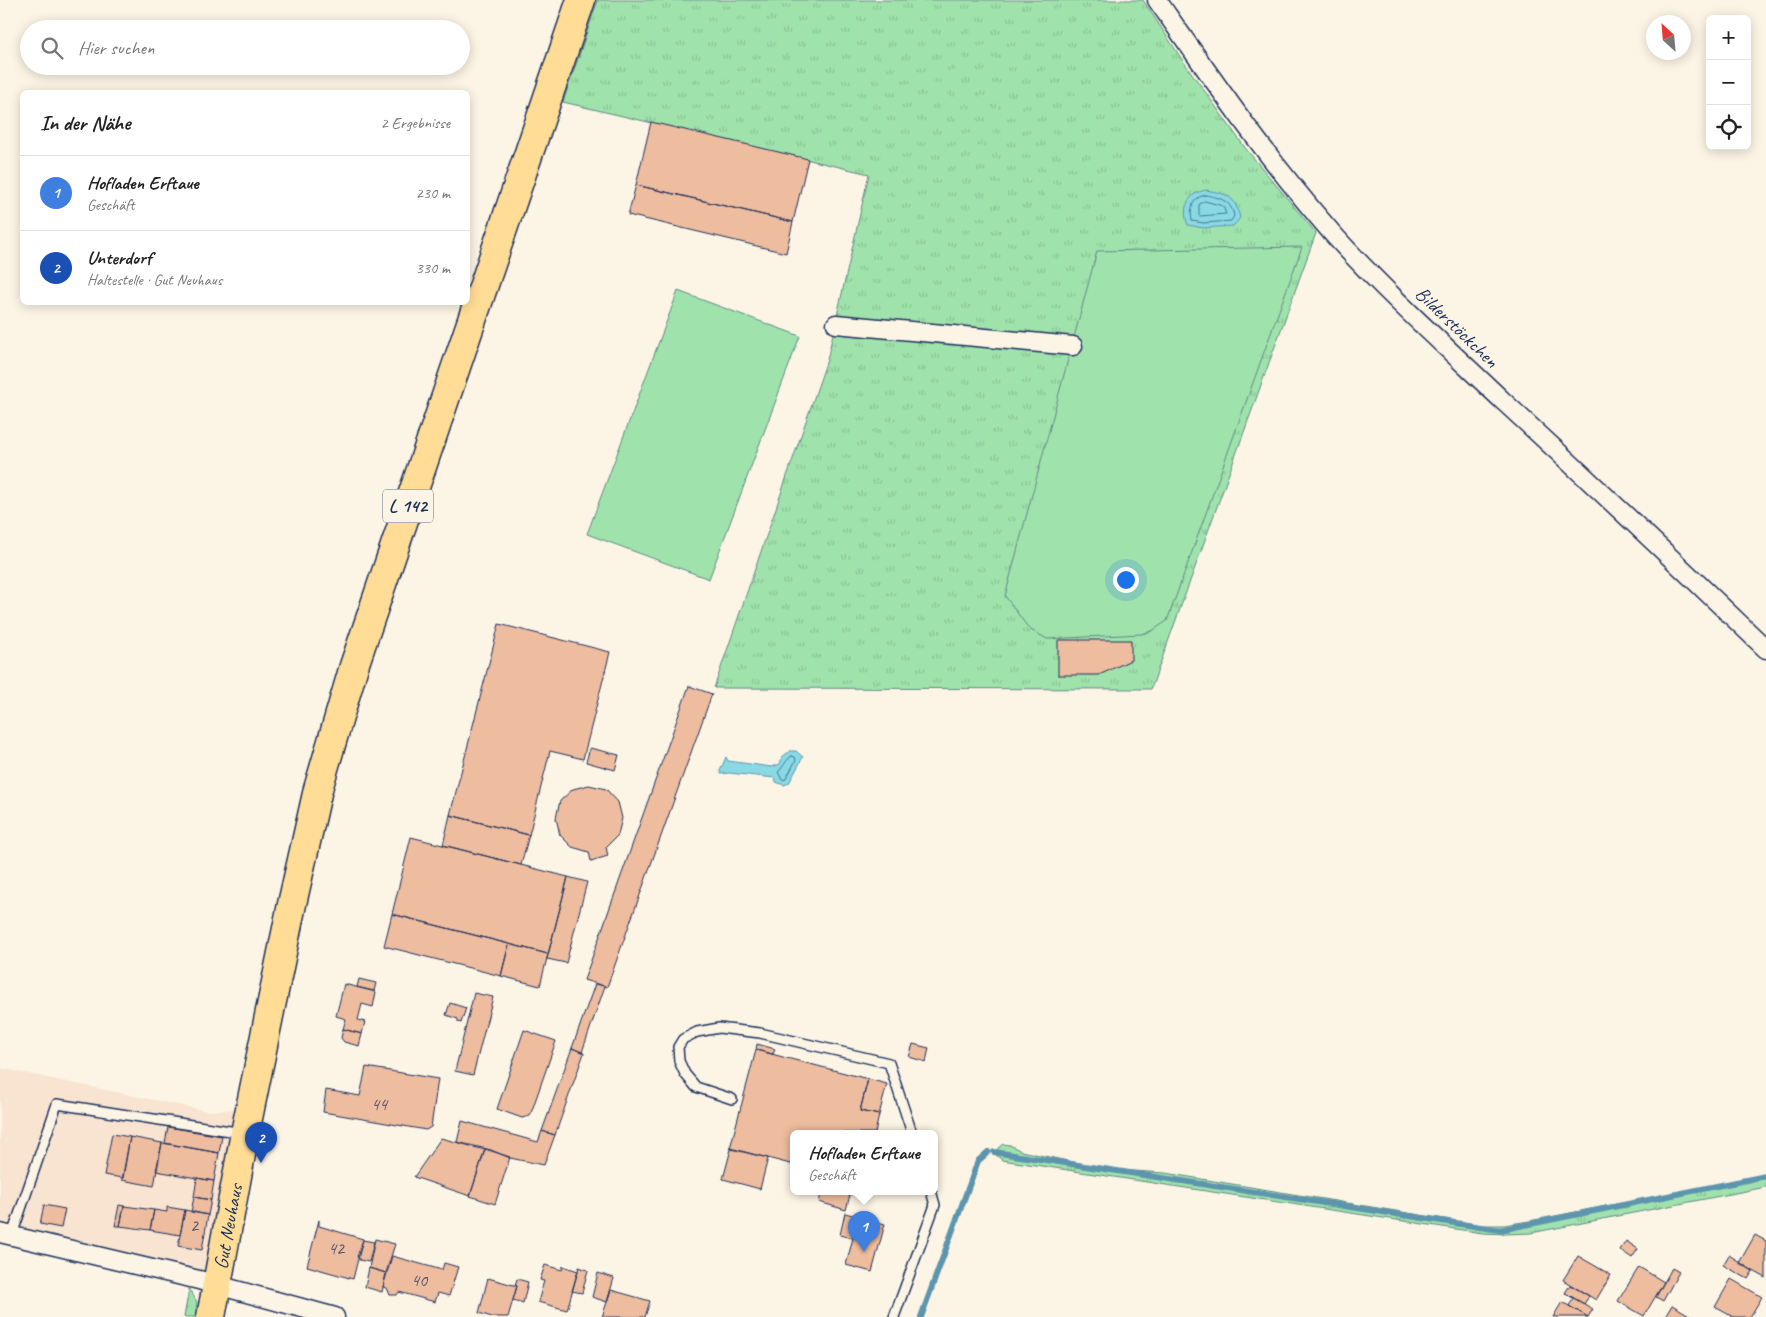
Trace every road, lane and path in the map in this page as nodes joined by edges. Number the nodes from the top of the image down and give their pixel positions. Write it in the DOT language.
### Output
graph roads {
  1 [pos="581,0"];
  2 [pos="1158,0"];
  3 [pos="836,324"];
  4 [pos="1073,346"];
  5 [pos="1766,649"];
  6 [pos="732,1099"];
  7 [pos="911,1130"];
  8 [pos="245,1133"];
  9 [pos="932,1195"];
  10 [pos="6,1234"];
  11 [pos="216,1285"];
  12 [pos="211,1317"];
  13 [pos="335,1317"];
  14 [pos="894,1317"];
  1 -- 8 [label="main road, Gut Neuhaus / L 142"];
  2 -- 5 [label="street, Bilderstöckchen"];
  3 -- 4 [label="street"];
  6 -- 7 [label="lane"];
  8 -- 10 [label="lane"];
  8 -- 11 [label="main road, Gut Neuhaus / L 142"];
  9 -- 14 [label="lane"];
  10 -- 11 [label="street"];
  11 -- 12 [label="main road, L 142"];
  11 -- 13 [label="street"];
}
